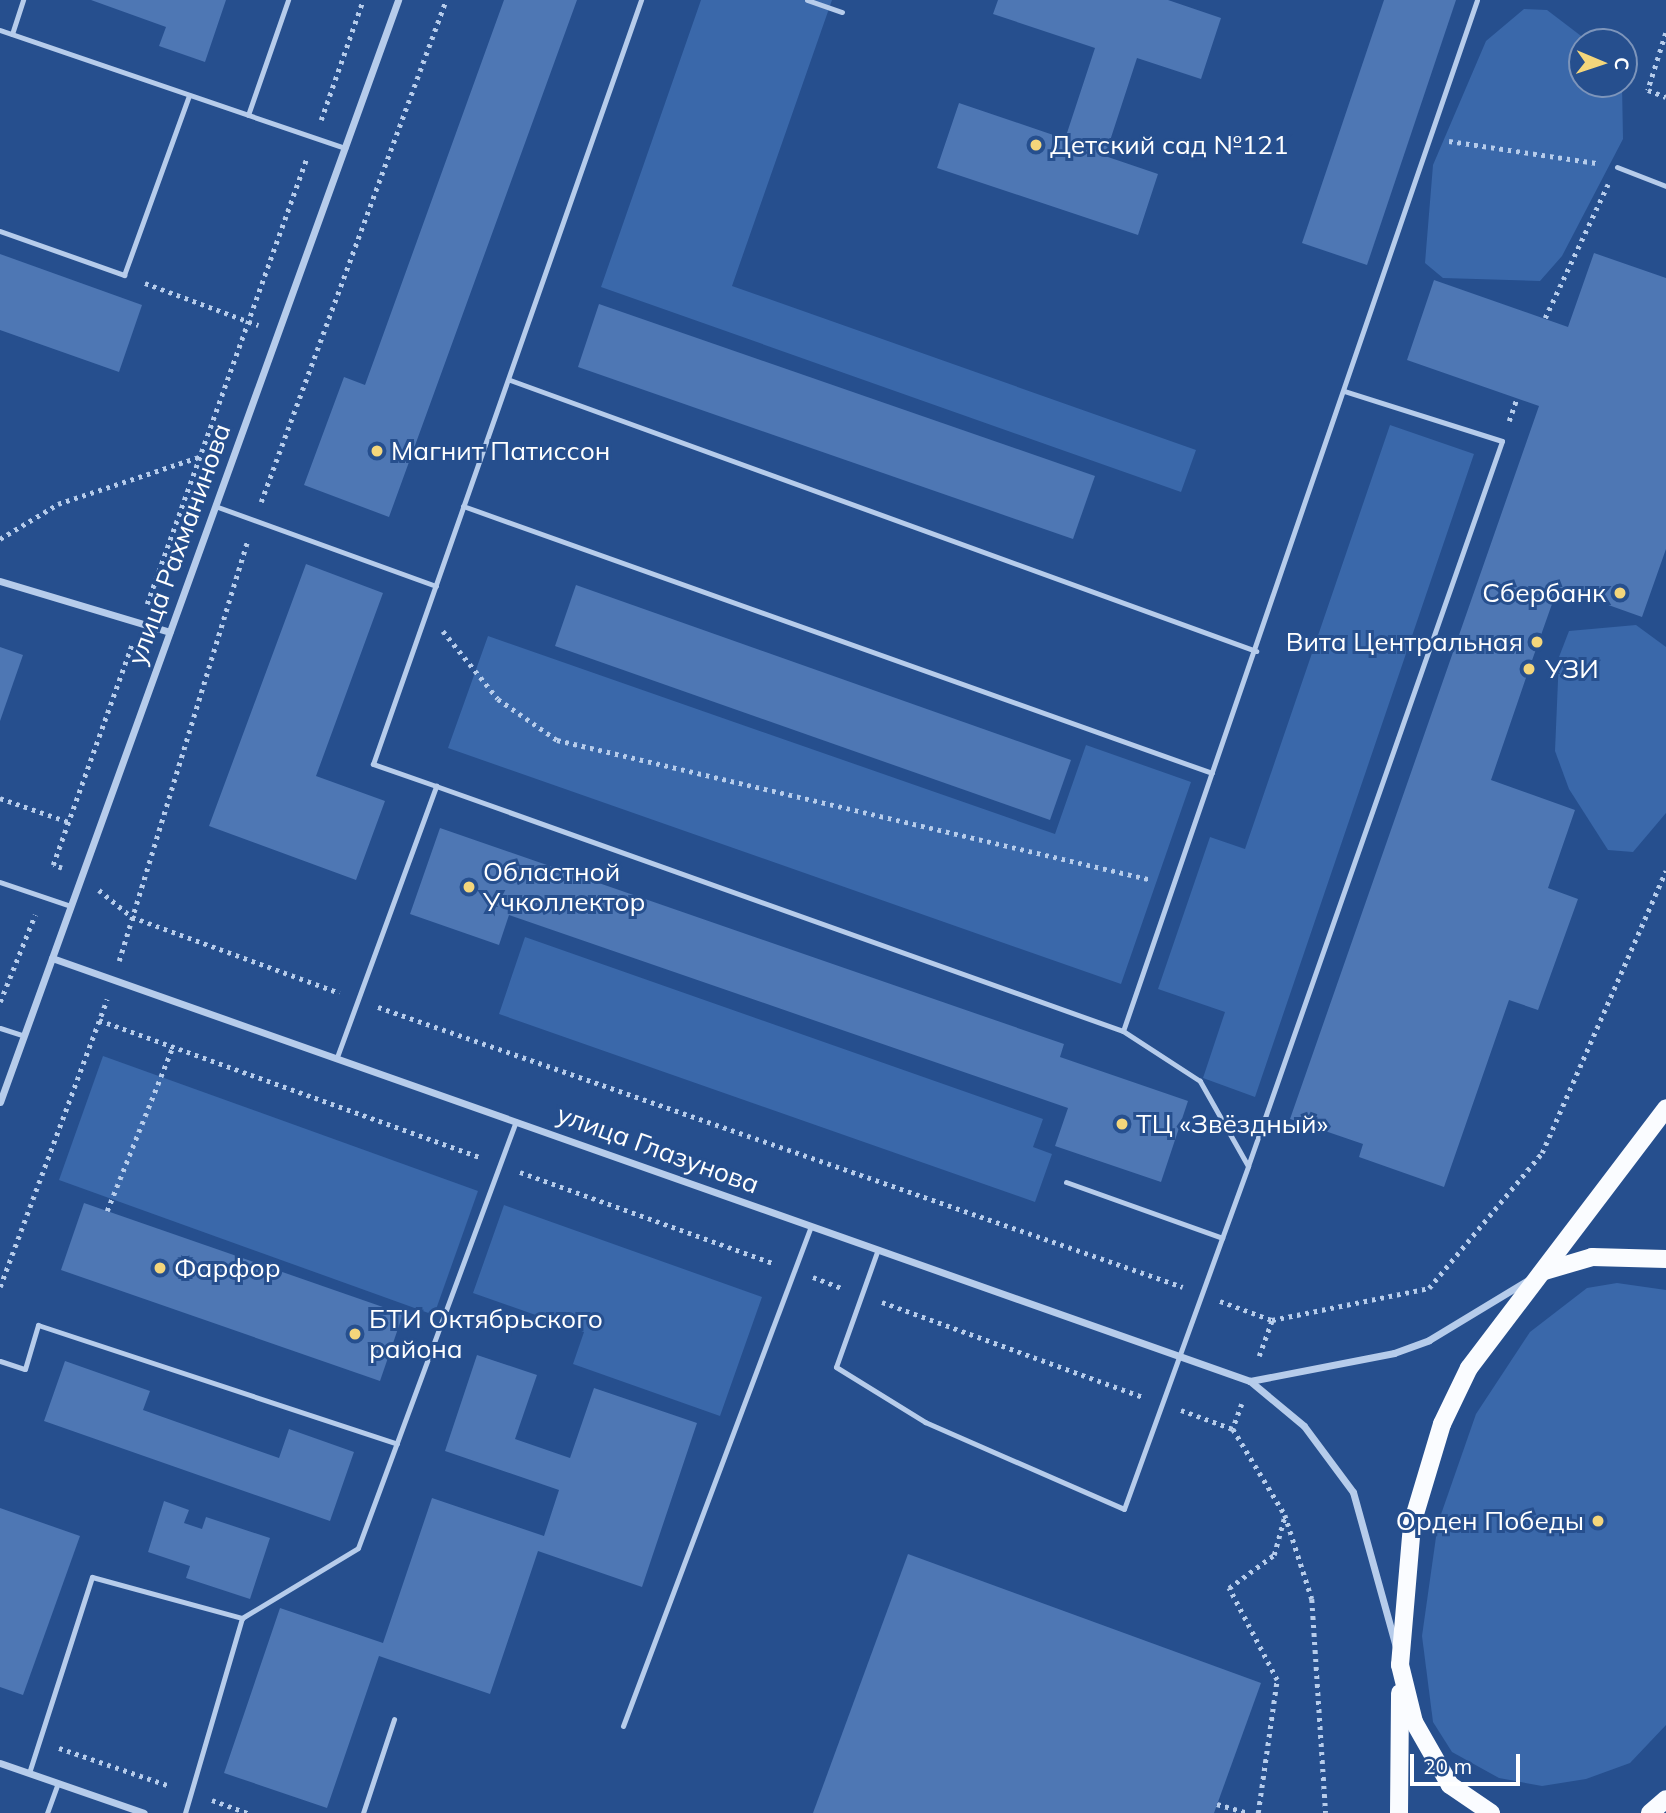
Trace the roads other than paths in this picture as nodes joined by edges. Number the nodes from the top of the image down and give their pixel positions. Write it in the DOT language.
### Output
graph roads {
  1 [pos="23,0"];
  2 [pos="288,0"];
  3 [pos="398,0"];
  4 [pos="640,0"];
  5 [pos="807,0"];
  6 [pos="1477,0"];
  7 [pos="842,12"];
  8 [pos="0,30"];
  9 [pos="12,34"];
  10 [pos="189,94"];
  11 [pos="248,115"];
  12 [pos="345,148"];
  13 [pos="1617,167"];
  14 [pos="1666,186"];
  15 [pos="0,231"];
  16 [pos="510,380"];
  17 [pos="1344,391"];
  18 [pos="215,506"];
  19 [pos="463,506"];
  20 [pos="0,581"];
  21 [pos="436,586"];
  22 [pos="170,632"];
  23 [pos="1256,650"];
  24 [pos="1212,773"];
  25 [pos="436,786"];
  26 [pos="0,882"];
  27 [pos="71,906"];
  28 [pos="52,958"];
  29 [pos="0,1028"];
  30 [pos="1123,1031"];
  31 [pos="24,1036"];
  32 [pos="337,1057"];
  33 [pos="0,1102"];
  34 [pos="1666,1108"];
  35 [pos="516,1121"];
  36 [pos="1248,1166"];
  37 [pos="1066,1182"];
  38 [pos="811,1226"];
  39 [pos="1222,1238"];
  40 [pos="878,1250"];
  41 [pos="1666,1259"];
  42 [pos="1545,1270"];
  43 [pos="1179,1356"];
  44 [pos="0,1361"];
  45 [pos="1250,1381"];
  46 [pos="397,1444"];
  47 [pos="242,1619"];
  48 [pos="1400,1665"];
  49 [pos="394,1719"];
  50 [pos="622,1726"];
  51 [pos="0,1763"];
  52 [pos="29,1773"];
  53 [pos="58,1783"];
  54 [pos="1666,1799"];
  55 [pos="47,1813"];
  56 [pos="144,1813"];
  57 [pos="186,1813"];
  58 [pos="363,1813"];
  59 [pos="1399,1813"];
  60 [pos="1491,1813"];
  61 [pos="1650,1813"];
  1 -- 9 [label="lane"];
  2 -- 11 [label="lane"];
  3 -- 12 [label="street, улица Рахманинова"];
  4 -- 16 [label="lane"];
  5 -- 7 [label="lane"];
  6 -- 17 [label="lane"];
  8 -- 9 [label="lane"];
  9 -- 10 [label="lane"];
  10 -- 11 [label="lane"];
  10 -- 15 [label="lane"];
  11 -- 12 [label="lane"];
  12 -- 18 [label="street, улица Рахманинова"];
  13 -- 14 [label="lane"];
  16 -- 19 [label="lane"];
  16 -- 23 [label="lane"];
  17 -- 23 [label="lane"];
  17 -- 36 [label="lane"];
  18 -- 21 [label="lane"];
  18 -- 22 [label="street, улица Рахманинова"];
  19 -- 21 [label="lane"];
  19 -- 24 [label="lane"];
  20 -- 22 [label="street"];
  21 -- 25 [label="lane"];
  22 -- 27 [label="street, улица Рахманинова"];
  23 -- 24 [label="lane"];
  24 -- 30 [label="lane"];
  25 -- 30 [label="lane"];
  25 -- 32 [label="lane"];
  26 -- 27 [label="lane"];
  27 -- 28 [label="street, улица Рахманинова"];
  28 -- 31 [label="street, улица Рахманинова"];
  28 -- 32 [label="street, улица Глазунова"];
  29 -- 31 [label="lane"];
  30 -- 36 [label="lane"];
  31 -- 33 [label="street, улица Рахманинова"];
  32 -- 35 [label="street, улица Глазунова"];
  34 -- 42 [label="main road"];
  35 -- 38 [label="street, улица Глазунова"];
  35 -- 46 [label="lane"];
  36 -- 39 [label="lane"];
  37 -- 39 [label="lane"];
  38 -- 40 [label="street, улица Глазунова"];
  38 -- 50 [label="lane"];
  39 -- 43 [label="lane"];
  40 -- 43 [label="street, улица Глазунова"];
  40 -- 43 [label="lane"];
  41 -- 42 [label="main road"];
  42 -- 45 [label="street, улица Глазунова"];
  42 -- 48 [label="main road"];
  43 -- 45 [label="street, улица Глазунова"];
  44 -- 46 [label="lane"];
  45 -- 48 [label="street, улица Глазунова"];
  46 -- 47 [label="lane"];
  47 -- 52 [label="lane"];
  47 -- 57 [label="lane"];
  48 -- 59 [label="main road"];
  48 -- 60 [label="main road"];
  49 -- 58 [label="lane"];
  51 -- 52 [label="street"];
  52 -- 53 [label="street"];
  53 -- 55 [label="lane"];
  53 -- 56 [label="street"];
  54 -- 61 [label="main road"];
}
